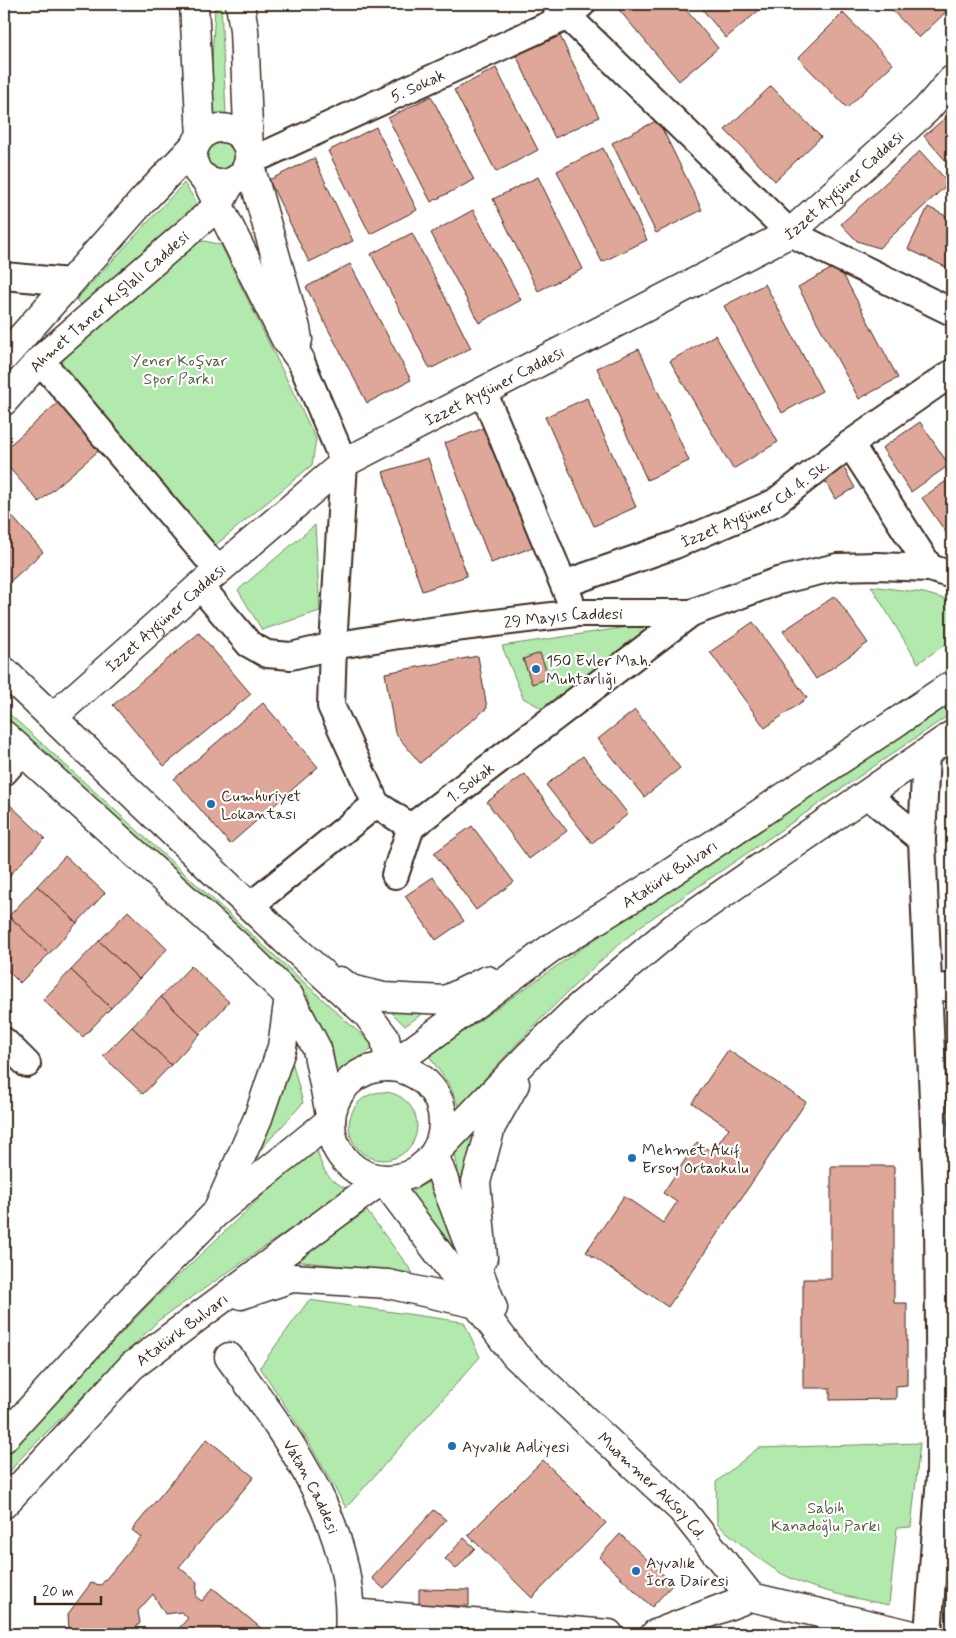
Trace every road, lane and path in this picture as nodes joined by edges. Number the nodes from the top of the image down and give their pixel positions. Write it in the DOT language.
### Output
graph roads {
  1 [pos="194,4"];
  2 [pos="240,4"];
  3 [pos="568,8"];
  4 [pos="952,80"];
  5 [pos="198,141"];
  6 [pos="249,157"];
  7 [pos="205,178"];
  8 [pos="231,182"];
  9 [pos="218,206"];
  10 [pos="790,233"];
  11 [pos="4,276"];
  12 [pos="70,282"];
  13 [pos="952,312"];
  14 [pos="4,357"];
  15 [pos="300,359"];
  16 [pos="40,360"];
  17 [pos="952,373"];
  18 [pos="483,391"];
  19 [pos="4,401"];
  20 [pos="850,444"];
  21 [pos="344,463"];
  22 [pos="941,572"];
  23 [pos="209,578"];
  24 [pos="564,584"];
  25 [pos="576,613"];
  26 [pos="691,613"];
  27 [pos="333,646"];
  28 [pos="4,671"];
  29 [pos="952,685"];
  30 [pos="52,717"];
  31 [pos="952,735"];
  32 [pos="13,743"];
  33 [pos="926,754"];
  34 [pos="4,772"];
  35 [pos="867,795"];
  36 [pos="376,804"];
  37 [pos="411,827"];
  38 [pos="922,840"];
  39 [pos="395,876"];
  40 [pos="250,906"];
  41 [pos="285,940"];
  42 [pos="551,948"];
  43 [pos="940,987"];
  44 [pos="289,996"];
  45 [pos="4,1041"];
  46 [pos="530,1054"];
  47 [pos="27,1064"];
  48 [pos="390,1067"];
  49 [pos="331,1120"];
  50 [pos="434,1154"];
  51 [pos="383,1179"];
  52 [pos="216,1214"];
  53 [pos="945,1218"];
  54 [pos="945,1251"];
  55 [pos="481,1299"];
  56 [pos="218,1303"];
  57 [pos="229,1357"];
  58 [pos="6,1430"];
  59 [pos="946,1478"];
  60 [pos="4,1504"];
  61 [pos="751,1597"];
  62 [pos="350,1623"];
  63 [pos="609,1634"];
  64 [pos="655,1634"];
  65 [pos="909,1634"];
  66 [pos="928,1634"];
  1 -- 5 [label="main road"];
  2 -- 6 [label="main road"];
  3 -- 6 [label="street, 5. Sokak"];
  3 -- 10 [label="street"];
  4 -- 10 [label="main road, İzzet Aygüner Caddesi"];
  5 -- 6 [label="main road, Ahmet Taner Kışlalı Caddesi"];
  5 -- 7 [label="main road"];
  5 -- 12 [label="main road, Ahmet Taner Kışlalı Caddesi"];
  6 -- 8 [label="main road, Ahmet Taner Kışlalı Caddesi"];
  6 -- 15 [label="main road"];
  7 -- 8 [label="main road"];
  7 -- 9 [label="main road"];
  8 -- 9 [label="main road, Ahmet Taner Kışlalı Caddesi"];
  9 -- 15 [label="main road"];
  9 -- 16 [label="main road, Ahmet Taner Kışlalı Caddesi"];
  10 -- 13 [label="street"];
  10 -- 18 [label="main road, İzzet Aygüner Caddesi"];
  11 -- 12 [label="street"];
  12 -- 14 [label="main road, Ahmet Taner Kışlalı Caddesi"];
  15 -- 21 [label="street"];
  16 -- 19 [label="main road, Ahmet Taner Kışlalı Caddesi"];
  16 -- 23 [label="street, 29 Mayıs Caddesi"];
  17 -- 20 [label="street, İzzet Aygüner Cd. 4. Sk."];
  18 -- 21 [label="main road, İzzet Aygüner Caddesi"];
  18 -- 24 [label="street"];
  20 -- 22 [label="street"];
  20 -- 24 [label="street, İzzet Aygüner Cd. 4. Sk."];
  21 -- 23 [label="main road, İzzet Aygüner Caddesi"];
  21 -- 27 [label="street"];
  22 -- 26 [label="street, 29 Mayıs Caddesi"];
  23 -- 27 [label="street, 29 Mayıs Caddesi"];
  23 -- 30 [label="main road, İzzet Aygüner Caddesi"];
  24 -- 25 [label="street"];
  25 -- 26 [label="street, 29 Mayıs Caddesi"];
  25 -- 27 [label="street, 29 Mayıs Caddesi"];
  26 -- 37 [label="street, 1. Sokak"];
  27 -- 36 [label="street"];
  28 -- 30 [label="main road"];
  29 -- 42 [label="main road, Atatürk Bulvarı"];
  30 -- 40 [label="main road"];
  31 -- 33 [label="main road, Atatürk Bulvarı"];
  32 -- 34 [label="street"];
  32 -- 44 [label="main road"];
  33 -- 35 [label="main road, Atatürk Bulvarı"];
  33 -- 38 [label="street"];
  35 -- 38 [label="street"];
  35 -- 46 [label="main road, Atatürk Bulvarı"];
  36 -- 37 [label="street"];
  36 -- 40 [label="street"];
  37 -- 39 [label="street"];
  38 -- 43 [label="street"];
  40 -- 41 [label="main road"];
  41 -- 42 [label="main road"];
  41 -- 48 [label="main road"];
  42 -- 48 [label="main road, Atatürk Bulvarı"];
  43 -- 53 [label="street"];
  44 -- 49 [label="main road"];
  44 -- 52 [label="main road"];
  45 -- 47 [label="street"];
  46 -- 50 [label="main road, Atatürk Bulvarı"];
  46 -- 55 [label="main road"];
  48 -- 49 [label="main road, Atatürk Bulvarı"];
  48 -- 50 [label="main road, Atatürk Bulvarı"];
  49 -- 51 [label="main road, Atatürk Bulvarı"];
  49 -- 52 [label="main road"];
  50 -- 51 [label="main road, Atatürk Bulvarı"];
  50 -- 55 [label="main road"];
  51 -- 55 [label="main road, Muammer Aksoy Cd."];
  51 -- 56 [label="main road, Atatürk Bulvarı"];
  52 -- 58 [label="main road"];
  53 -- 54 [label="street"];
  54 -- 59 [label="street"];
  55 -- 56 [label="main road"];
  55 -- 61 [label="main road, Muammer Aksoy Cd."];
  56 -- 60 [label="main road, Atatürk Bulvarı"];
  57 -- 62 [label="main road, Vatan Caddesi"];
  59 -- 66 [label="street"];
  61 -- 64 [label="main road"];
  61 -- 65 [label="main road"];
  62 -- 63 [label="main road"];
}
